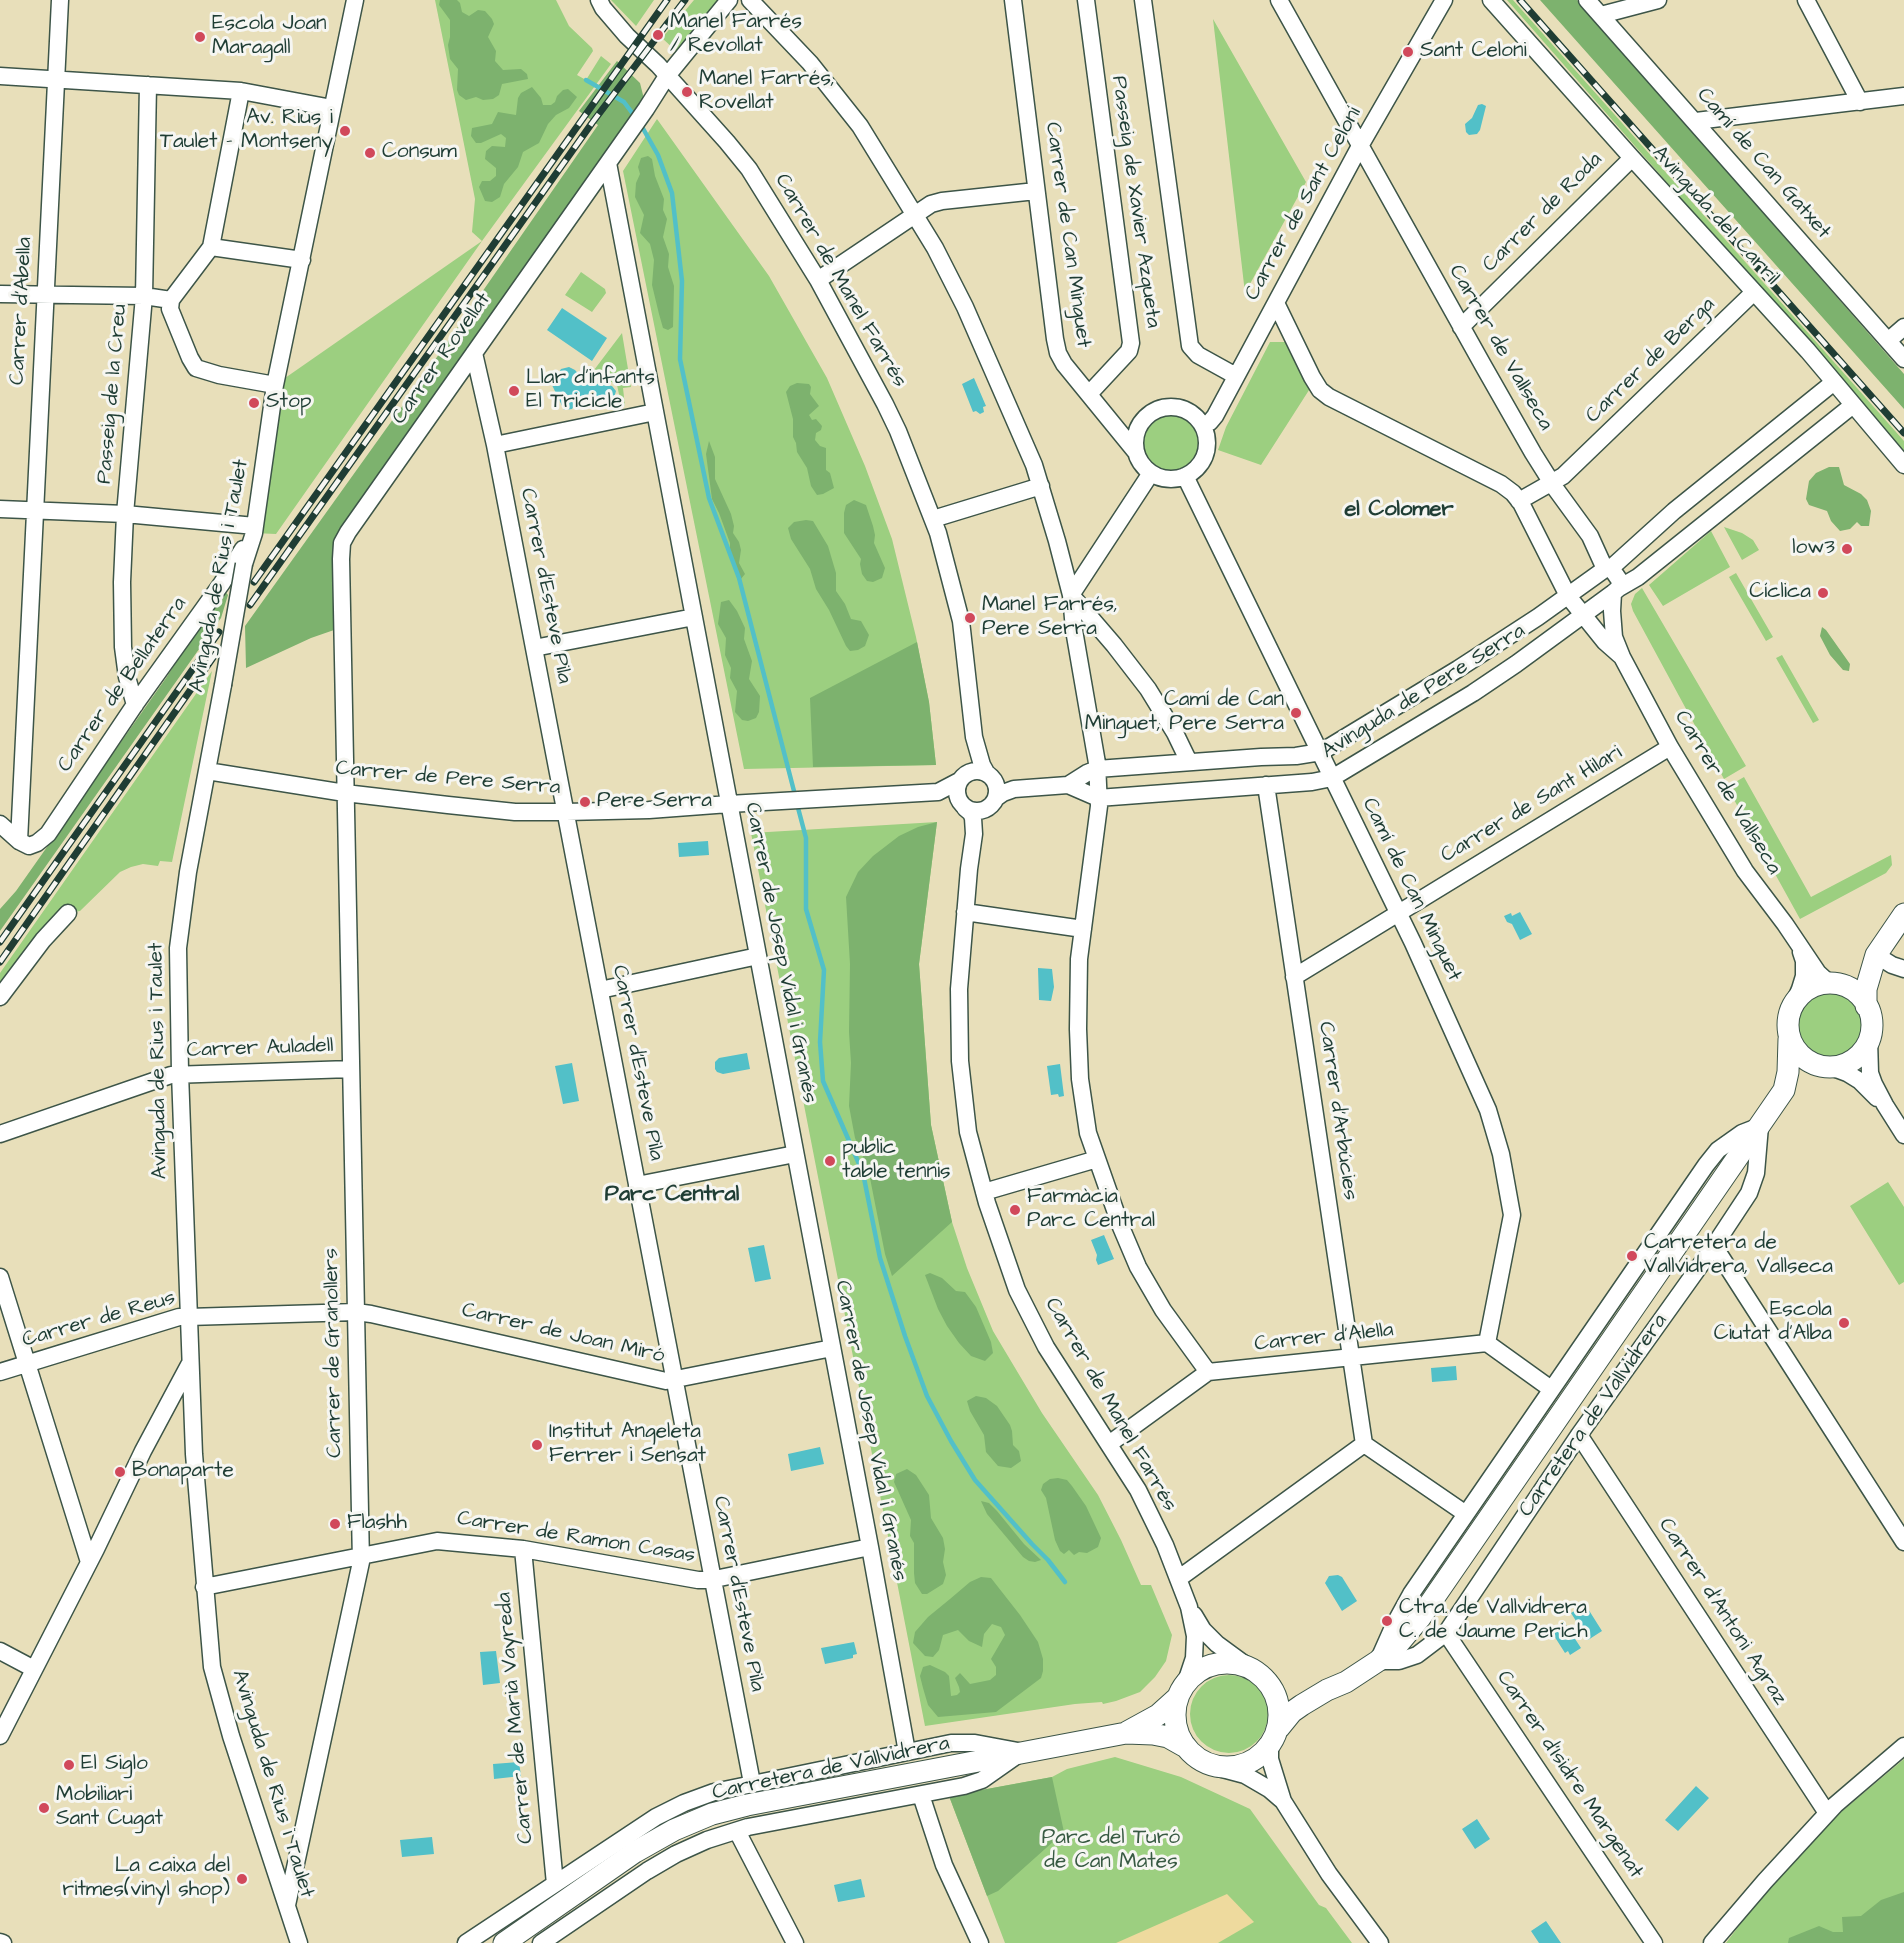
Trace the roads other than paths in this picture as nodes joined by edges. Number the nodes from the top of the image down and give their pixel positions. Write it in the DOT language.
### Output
graph roads {
  1 [pos="60,0"];
  2 [pos="355,0"];
  3 [pos="599,0"];
  4 [pos="729,0"];
  5 [pos="750,0"];
  6 [pos="1013,0"];
  7 [pos="1086,0"];
  8 [pos="1143,0"];
  9 [pos="1279,0"];
  10 [pos="1443,0"];
  11 [pos="1491,0"];
  12 [pos="1587,0"];
  13 [pos="1658,0"];
  14 [pos="1806,0"];
  15 [pos="1600,15"];
  16 [pos="0,76"];
  17 [pos="667,76"];
  18 [pos="56,80"];
  19 [pos="148,85"];
  20 [pos="241,91"];
  21 [pos="1904,96"];
  22 [pos="1860,102"];
  23 [pos="332,108"];
  24 [pos="1696,121"];
  25 [pos="1360,146"];
  26 [pos="1632,158"];
  27 [pos="608,163"];
  28 [pos="1036,191"];
  29 [pos="915,215"];
  30 [pos="211,247"];
  31 [pos="302,260"];
  32 [pos="818,280"];
  33 [pos="1754,292"];
  34 [pos="0,294"];
  35 [pos="46,296"];
  36 [pos="143,302"];
  37 [pos="1276,303"];
  38 [pos="170,304"];
  39 [pos="1461,327"];
  40 [pos="1904,327"];
  41 [pos="1889,340"];
  42 [pos="474,353"];
  43 [pos="1904,358"];
  44 [pos="1236,376"];
  45 [pos="1834,382"];
  46 [pos="275,385"];
  47 [pos="1089,394"];
  48 [pos="1853,405"];
  49 [pos="655,412"];
  50 [pos="1202,425"];
  51 [pos="495,445"];
  52 [pos="1135,451"];
  53 [pos="1904,465"];
  54 [pos="1151,473"];
  55 [pos="1185,476"];
  56 [pos="1552,483"];
  57 [pos="1041,486"];
  58 [pos="1519,501"];
  59 [pos="0,509"];
  60 [pos="35,511"];
  61 [pos="125,514"];
  62 [pos="933,519"];
  63 [pos="254,530"];
  64 [pos="1608,568"];
  65 [pos="1616,590"];
  66 [pos="1071,595"];
  67 [pos="1568,596"];
  68 [pos="1589,611"];
  69 [pos="694,617"];
  70 [pos="534,648"];
  71 [pos="1622,657"];
  72 [pos="135,705"];
  73 [pos="974,737"];
  74 [pos="1670,747"];
  75 [pos="1320,752"];
  76 [pos="1189,762"];
  77 [pos="1097,769"];
  78 [pos="207,771"];
  79 [pos="990,776"];
  80 [pos="961,778"];
  81 [pos="1332,778"];
  82 [pos="1068,785"];
  83 [pos="1266,785"];
  84 [pos="1014,789"];
  85 [pos="938,792"];
  86 [pos="345,793"];
  87 [pos="1098,798"];
  88 [pos="994,801"];
  89 [pos="729,804"];
  90 [pos="963,806"];
  91 [pos="566,812"];
  92 [pos="0,825"];
  93 [pos="974,834"];
  94 [pos="24,843"];
  95 [pos="965,912"];
  96 [pos="68,913"];
  97 [pos="1398,913"];
  98 [pos="1904,914"];
  99 [pos="1083,929"];
  100 [pos="1800,948"];
  101 [pos="1876,955"];
  102 [pos="758,956"];
  103 [pos="1904,969"];
  104 [pos="1294,977"];
  105 [pos="1832,983"];
  106 [pos="600,990"];
  107 [pos="0,997"];
  108 [pos="1795,1001"];
  109 [pos="1866,1005"];
  110 [pos="1789,1039"];
  111 [pos="1869,1040"];
  112 [pos="1827,1067"];
  113 [pos="351,1069"];
  114 [pos="180,1073"];
  115 [pos="1784,1090"];
  116 [pos="1885,1105"];
  117 [pos="1760,1126"];
  118 [pos="0,1134"];
  119 [pos="1904,1135"];
  120 [pos="795,1154"];
  121 [pos="1097,1159"];
  122 [pos="637,1185"];
  123 [pos="984,1192"];
  124 [pos="1714,1246"];
  125 [pos="0,1277"];
  126 [pos="356,1312"];
  127 [pos="188,1317"];
  128 [pos="1487,1343"];
  129 [pos="832,1348"];
  130 [pos="1350,1358"];
  131 [pos="27,1364"];
  132 [pos="189,1365"];
  133 [pos="0,1372"];
  134 [pos="1208,1372"];
  135 [pos="675,1381"];
  136 [pos="1551,1389"];
  137 [pos="1579,1435"];
  138 [pos="1109,1444"];
  139 [pos="1364,1444"];
  140 [pos="1466,1514"];
  141 [pos="1904,1542"];
  142 [pos="870,1547"];
  143 [pos="523,1549"];
  144 [pos="361,1555"];
  145 [pos="89,1562"];
  146 [pos="713,1579"];
  147 [pos="1178,1579"];
  148 [pos="204,1587"];
  149 [pos="1189,1607"];
  150 [pos="1446,1633"];
  151 [pos="0,1651"];
  152 [pos="1378,1662"];
  153 [pos="1247,1666"];
  154 [pos="34,1670"];
  155 [pos="1273,1688"];
  156 [pos="1182,1690"];
  157 [pos="1328,1690"];
  158 [pos="1126,1732"];
  159 [pos="0,1736"];
  160 [pos="1275,1737"];
  161 [pos="1184,1746"];
  162 [pos="1904,1746"];
  163 [pos="907,1752"];
  164 [pos="1022,1752"];
  165 [pos="1215,1767"];
  166 [pos="752,1783"];
  167 [pos="921,1796"];
  168 [pos="1283,1801"];
  169 [pos="1827,1813"];
  170 [pos="737,1831"];
  171 [pos="555,1884"];
  172 [pos="287,1905"];
  173 [pos="299,1943"];
  174 [pos="466,1943"];
  175 [pos="504,1943"];
  176 [pos="541,1943"];
  177 [pos="795,1943"];
  178 [pos="980,1943"];
  179 [pos="1380,1943"];
  180 [pos="1654,1943"];
  181 [pos="1712,1943"];
  1 -- 18 [label="street, Carrer d'Abella"];
  2 -- 23 [label="street, Avinguda de Rius i Taulet"];
  3 -- 17 [label="street, Carrer de Manel Farrés"];
  4 -- 17 [label="street, Carrer Rovellat"];
  5 -- 29 [label="street"];
  6 -- 28 [label="street, Carrer de Can Minguet"];
  7 -- 47 [label="street, Passeig de Xavier Azqueta"];
  8 -- 44 [label="street, Passeig de Xavier Azqueta"];
  9 -- 25 [label="street, Carrer de Vallseca"];
  10 -- 25 [label="street, Carrer de Sant Celoni"];
  11 -- 26 [label="street, Avinguda del Carril"];
  12 -- 15 [label="street, Camí de Can Gatxet"];
  13 -- 15 [label="street"];
  14 -- 22 [label="street"];
  15 -- 24 [label="street, Camí de Can Gatxet"];
  16 -- 18 [label="street"];
  17 -- 27 [label="street, Carrer Rovellat"];
  17 -- 32 [label="street, Carrer de Manel Farrés"];
  18 -- 19 [label="street"];
  18 -- 35 [label="street, Carrer d'Abella"];
  19 -- 20 [label="street"];
  19 -- 36 [label="street, Passeig de la Creu"];
  20 -- 23 [label="street"];
  20 -- 30 [label="street"];
  21 -- 22 [label="street"];
  22 -- 24 [label="street"];
  23 -- 31 [label="street, Avinguda de Rius i Taulet"];
  24 -- 41 [label="street, Camí de Can Gatxet"];
  25 -- 37 [label="street, Carrer de Sant Celoni"];
  25 -- 39 [label="street, Carrer de Vallseca"];
  26 -- 33 [label="street, Avinguda del Carril"];
  26 -- 39 [label="street, Carrer de Roda"];
  27 -- 42 [label="street, Carrer Rovellat"];
  27 -- 49 [label="street, Carrer de Josep Vidal i Granés"];
  28 -- 29 [label="street"];
  28 -- 47 [label="street, Carrer de Can Minguet"];
  29 -- 32 [label="street"];
  29 -- 57 [label="street"];
  30 -- 31 [label="street"];
  30 -- 38 [label="street"];
  31 -- 46 [label="street, Avinguda de Rius i Taulet"];
  32 -- 62 [label="street, Carrer de Manel Farrés"];
  33 -- 45 [label="street, Avinguda del Carril"];
  33 -- 56 [label="street, Carrer de Berga"];
  34 -- 35 [label="street"];
  35 -- 36 [label="street"];
  35 -- 60 [label="street, Carrer d'Abella"];
  36 -- 38 [label="street"];
  36 -- 61 [label="street, Passeig de la Creu"];
  37 -- 44 [label="street, Carrer de Sant Celoni"];
  37 -- 58 [label="street"];
  38 -- 46 [label="street"];
  39 -- 56 [label="street, Carrer de Vallseca"];
  40 -- 41 [label="street"];
  41 -- 43 [label="street, Camí de Can Gatxet"];
  42 -- 51 [label="street, Carrer d'Esteve Pila"];
  42 -- 86 [label="street, Carrer Rovellat"];
  44 -- 50 [label="street, Carrer de Sant Celoni"];
  45 -- 48 [label="street, Avinguda del Carril"];
  45 -- 64 [label="street"];
  46 -- 63 [label="street, Avinguda de Rius i Taulet"];
  47 -- 52 [label="street, Carrer de Can Minguet"];
  48 -- 53 [label="street, Avinguda del Carril"];
  48 -- 65 [label="street"];
  49 -- 51 [label="street"];
  49 -- 69 [label="street, Carrer de Josep Vidal i Granés"];
  50 -- 52 [label="street"];
  50 -- 55 [label="street"];
  51 -- 70 [label="street, Carrer d'Esteve Pila"];
  52 -- 54 [label="street"];
  54 -- 55 [label="street"];
  54 -- 66 [label="street"];
  55 -- 75 [label="street, Camí de Can Minguet"];
  56 -- 58 [label="street, Carrer de Berga"];
  56 -- 64 [label="street, Carrer de Vallseca"];
  57 -- 62 [label="street"];
  57 -- 66 [label="street"];
  58 -- 67 [label="street, Carrer de Vallseca"];
  59 -- 60 [label="street"];
  60 -- 61 [label="street"];
  60 -- 94 [label="street, Carrer d'Abella"];
  61 -- 63 [label="street"];
  61 -- 72 [label="street, Passeig de la Creu"];
  62 -- 73 [label="street, Carrer de Manel Farrés"];
  63 -- 72 [label="street, Carrer de Bellaterra"];
  63 -- 78 [label="street, Avinguda de Rius i Taulet, bridge"];
  64 -- 65 [label="street, Carrer de Vallseca"];
  64 -- 67 [label="street, Avinguda de Pere Serra"];
  65 -- 68 [label="street, Avinguda de Pere Serra"];
  65 -- 71 [label="street, Carrer de Vallseca"];
  66 -- 76 [label="street"];
  66 -- 77 [label="street"];
  67 -- 68 [label="street, Carrer de Vallseca"];
  67 -- 75 [label="street, Avinguda de Pere Serra"];
  68 -- 71 [label="street, Carrer de Vallseca"];
  68 -- 81 [label="street, Avinguda de Pere Serra"];
  69 -- 70 [label="street"];
  69 -- 89 [label="street, Carrer de Josep Vidal i Granés"];
  70 -- 91 [label="street, Carrer d'Esteve Pila"];
  71 -- 74 [label="street, Carrer de Vallseca"];
  72 -- 94 [label="street, Carrer de Bellaterra"];
  73 -- 79 [label="street, Carrer de Manel Farrés"];
  73 -- 80 [label="street, Carrer de Manel Farrés"];
  74 -- 97 [label="street, Carrer de Sant Hilari"];
  74 -- 100 [label="street, Carrer de Vallseca"];
  75 -- 76 [label="street, Avinguda de Pere Serra"];
  75 -- 81 [label="street, Camí de Can Minguet"];
  76 -- 77 [label="street, Avinguda de Pere Serra"];
  77 -- 82 [label="street, Avinguda de Pere Serra"];
  77 -- 87 [label="street"];
  78 -- 86 [label="street, Carrer de Pere Serra"];
  78 -- 114 [label="street, Avinguda de Rius i Taulet"];
  79 -- 80 [label="street"];
  79 -- 84 [label="street"];
  79 -- 88 [label="street"];
  80 -- 85 [label="street, Carrer de Pere Serra"];
  80 -- 90 [label="street"];
  81 -- 83 [label="street, Avinguda de Pere Serra"];
  81 -- 97 [label="street, Camí de Can Minguet"];
  82 -- 84 [label="street, Avinguda de Pere Serra"];
  82 -- 87 [label="street, Avinguda de Pere Serra"];
  83 -- 87 [label="street, Avinguda de Pere Serra"];
  83 -- 104 [label="street, Carrer d'Arbúcies"];
  84 -- 88 [label="street, Avinguda de Pere Serra"];
  85 -- 89 [label="street, Carrer de Pere Serra"];
  85 -- 90 [label="street"];
  86 -- 91 [label="street, Carrer de Pere Serra"];
  86 -- 113 [label="street, Carrer de Granollers"];
  87 -- 99 [label="street"];
  88 -- 90 [label="street"];
  88 -- 93 [label="street, Carrer de Manel Farrés"];
  89 -- 91 [label="street, Carrer de Pere Serra"];
  89 -- 102 [label="street, Carrer de Josep Vidal i Granés"];
  90 -- 93 [label="street, Carrer de Manel Farrés"];
  91 -- 106 [label="street, Carrer d'Esteve Pila"];
  92 -- 94 [label="street"];
  93 -- 95 [label="street, Carrer de Manel Farrés"];
  95 -- 99 [label="street"];
  95 -- 123 [label="street, Carrer de Manel Farrés"];
  96 -- 107 [label="street"];
  97 -- 104 [label="street, Carrer de Sant Hilari"];
  97 -- 128 [label="street, Camí de Can Minguet"];
  98 -- 101 [label="main road"];
  99 -- 121 [label="street"];
  100 -- 105 [label="street, Carrer de Vallseca"];
  100 -- 108 [label="street, Carrer de Vallseca"];
  101 -- 103 [label="street"];
  101 -- 105 [label="main road"];
  101 -- 109 [label="main road"];
  102 -- 106 [label="street"];
  102 -- 120 [label="street, Carrer de Josep Vidal i Granés"];
  104 -- 130 [label="street, Carrer d'Arbúcies"];
  105 -- 108 [label="main road"];
  105 -- 109 [label="main road"];
  106 -- 122 [label="street, Carrer d'Esteve Pila"];
  108 -- 110 [label="main road"];
  109 -- 111 [label="main road"];
  110 -- 112 [label="main road"];
  110 -- 115 [label="main road, Carretera de Vallvidrera"];
  111 -- 112 [label="main road"];
  111 -- 116 [label="street"];
  112 -- 115 [label="main road, Carretera de Vallvidrera"];
  112 -- 116 [label="street"];
  113 -- 114 [label="street, Carrer Auladell"];
  113 -- 126 [label="street, Carrer de Granollers"];
  114 -- 118 [label="street, Carrer Auladell"];
  114 -- 127 [label="street, Avinguda de Rius i Taulet"];
  115 -- 117 [label="main road, Carretera de Vallvidrera"];
  116 -- 119 [label="street"];
  117 -- 124 [label="street, Carretera de Vallvidrera"];
  117 -- 136 [label="street"];
  117 -- 152 [label="main road, Carretera de Vallvidrera"];
  120 -- 122 [label="street"];
  120 -- 129 [label="street, Carrer de Josep Vidal i Granés"];
  121 -- 123 [label="street"];
  121 -- 134 [label="street"];
  122 -- 135 [label="street, Carrer d'Esteve Pila"];
  123 -- 138 [label="street, Carrer de Manel Farrés"];
  124 -- 137 [label="street, Carretera de Vallvidrera"];
  124 -- 141 [label="street"];
  125 -- 131 [label="street"];
  126 -- 127 [label="street, Carrer de Reus"];
  126 -- 135 [label="street, Carrer de Joan Miró"];
  126 -- 144 [label="street, Carrer de Granollers"];
  127 -- 131 [label="street, Carrer de Reus"];
  127 -- 132 [label="street, Avinguda de Rius i Taulet"];
  128 -- 130 [label="street, Carrer d'Alella"];
  128 -- 136 [label="street"];
  129 -- 135 [label="street, Carrer de Joan Miró"];
  129 -- 142 [label="street, Carrer de Josep Vidal i Granés"];
  130 -- 134 [label="street, Carrer d'Alella"];
  130 -- 139 [label="street, Carrer d'Arbúcies"];
  131 -- 133 [label="street, Carrer de Reus"];
  131 -- 145 [label="street"];
  132 -- 145 [label="street"];
  132 -- 148 [label="street, Avinguda de Rius i Taulet"];
  134 -- 138 [label="street"];
  135 -- 146 [label="street, Carrer d'Esteve Pila"];
  136 -- 140 [label="street"];
  137 -- 150 [label="street, Carretera de Vallvidrera"];
  137 -- 169 [label="street, Carrer d'Antoni Agraz"];
  138 -- 147 [label="street, Carrer de Manel Farrés"];
  139 -- 140 [label="street"];
  139 -- 147 [label="street"];
  140 -- 152 [label="street"];
  142 -- 146 [label="street, Carrer de Ramon Casas"];
  142 -- 163 [label="street, Carrer de Josep Vidal i Granés"];
  143 -- 144 [label="street, Carrer de Ramon Casas"];
  143 -- 146 [label="street, Carrer de Ramon Casas"];
  143 -- 171 [label="street, Carrer de Marià Vayreda"];
  144 -- 148 [label="street, Carrer de Ramon Casas"];
  144 -- 172 [label="street, Carrer de Granollers"];
  145 -- 154 [label="street"];
  146 -- 166 [label="street, Carrer d'Esteve Pila"];
  147 -- 149 [label="street, Carrer de Manel Farrés"];
  148 -- 172 [label="street, Avinguda de Rius i Taulet"];
  149 -- 153 [label="street, Carrer de Manel Farrés"];
  149 -- 156 [label="street, Carrer de Manel Farrés"];
  150 -- 152 [label="street, Carretera de Vallvidrera"];
  150 -- 180 [label="street, Carrer d'Isidre Margenat"];
  151 -- 154 [label="street"];
  152 -- 157 [label="main road, Carretera de Vallvidrera"];
  153 -- 155 [label="main road"];
  153 -- 156 [label="main road"];
  154 -- 159 [label="street"];
  155 -- 157 [label="main road, Carretera de Vallvidrera"];
  155 -- 160 [label="main road"];
  156 -- 158 [label="main road, Carretera de Vallvidrera"];
  156 -- 161 [label="main road"];
  157 -- 160 [label="main road, Carretera de Vallvidrera"];
  158 -- 161 [label="main road, Carretera de Vallvidrera"];
  158 -- 164 [label="main road, Carretera de Vallvidrera"];
  160 -- 165 [label="main road"];
  160 -- 168 [label="street"];
  161 -- 165 [label="main road"];
  162 -- 169 [label="street"];
  163 -- 164 [label="street, Carretera de Vallvidrera"];
  163 -- 166 [label="street, Carretera de Vallvidrera"];
  164 -- 167 [label="street, Carretera de Vallvidrera"];
  164 -- 175 [label="main road, Carretera de Vallvidrera"];
  165 -- 168 [label="street"];
  166 -- 171 [label="street, Carretera de Vallvidrera"];
  167 -- 170 [label="street, Carretera de Vallvidrera"];
  167 -- 178 [label="street"];
  168 -- 179 [label="street"];
  169 -- 181 [label="street"];
  170 -- 176 [label="street, Carretera de Vallvidrera"];
  170 -- 177 [label="street"];
  171 -- 174 [label="street, Carretera de Vallvidrera"];
  172 -- 173 [label="street, Avinguda de Rius i Taulet"];
}
